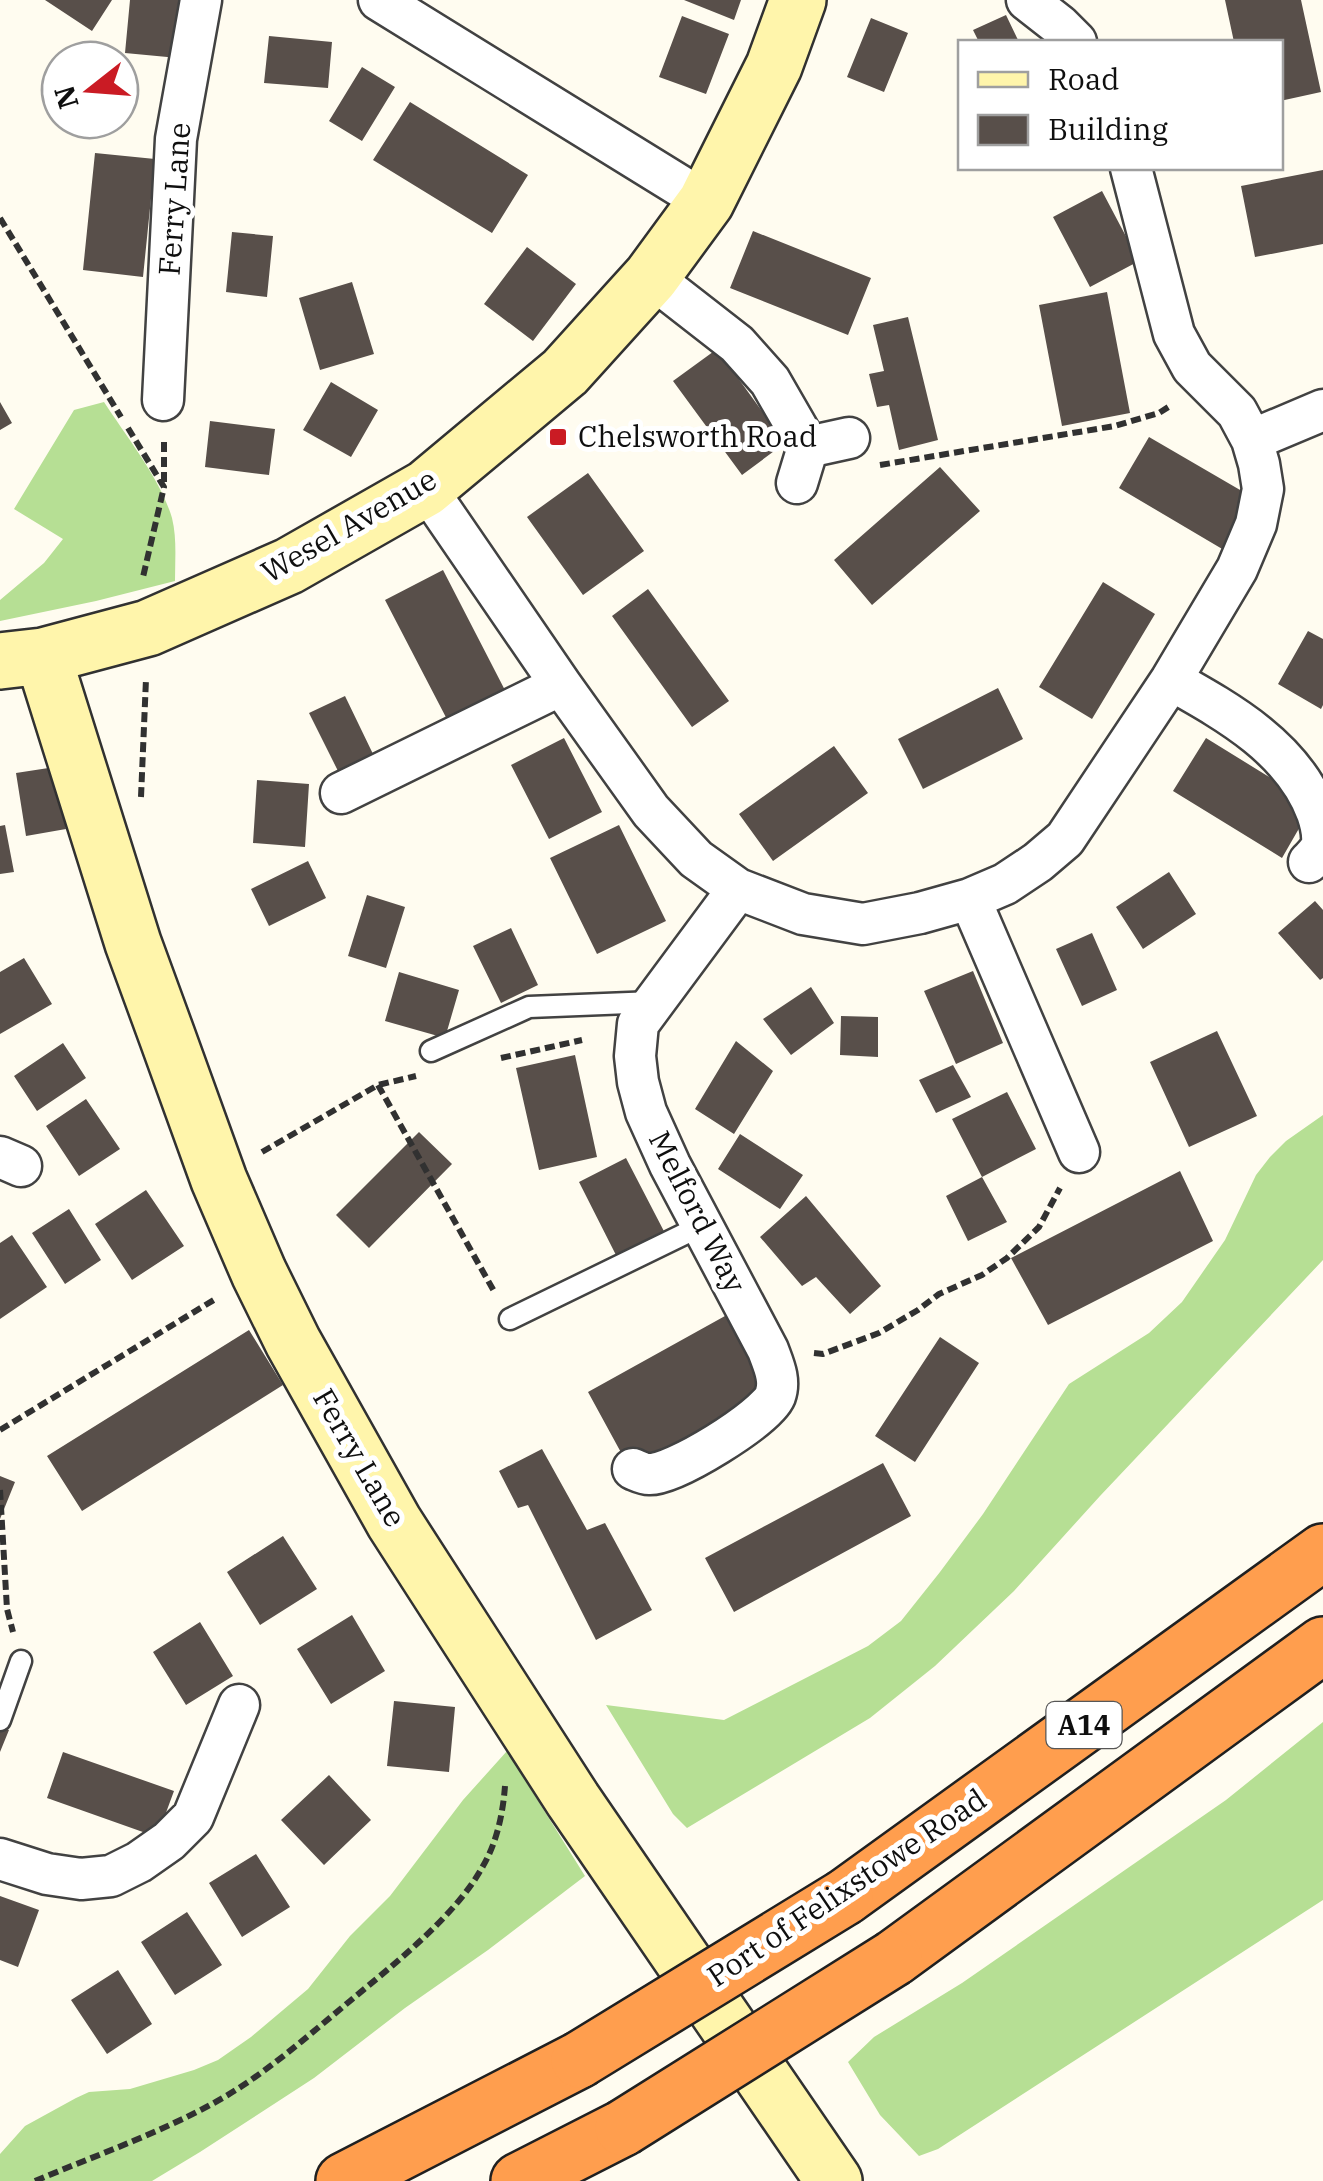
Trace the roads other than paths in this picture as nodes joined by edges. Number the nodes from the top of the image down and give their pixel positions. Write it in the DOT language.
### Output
graph roads {
  1 [pos="201,0"];
  2 [pos="379,0"];
  3 [pos="798,0"];
  4 [pos="1027,0"];
  5 [pos="1074,40"];
  6 [pos="1132,170"];
  7 [pos="706,202"];
  8 [pos="651,277"];
  9 [pos="163,400"];
  10 [pos="1323,410"];
  11 [pos="1252,440"];
  12 [pos="863,452"];
  13 [pos="426,488"];
  14 [pos="21,658"];
  15 [pos="1171,680"];
  16 [pos="560,685"];
  17 [pos="341,793"];
  18 [pos="1310,862"];
  19 [pos="738,888"];
  20 [pos="970,898"];
  21 [pos="646,1013"];
  22 [pos="430,1051"];
  23 [pos="1080,1152"];
  24 [pos="703,1225"];
  25 [pos="510,1320"];
  26 [pos="633,1469"];
  27 [pos="1323,1552"];
  28 [pos="1323,1645"];
  29 [pos="22,1660"];
  30 [pos="239,1705"];
  31 [pos="0,1720"];
  32 [pos="0,1858"];
  33 [pos="344,2181"];
  34 [pos="519,2181"];
  35 [pos="834,2181"];
  1 -- 9 [label="street, Ferry Lane"];
  2 -- 7 [label="street"];
  3 -- 7 [label="street, Wesel Avenue"];
  4 -- 5 [label="street"];
  6 -- 11 [label="street"];
  7 -- 8 [label="street, Wesel Avenue"];
  8 -- 12 [label="street"];
  8 -- 13 [label="street, Wesel Avenue"];
  10 -- 11 [label="street"];
  11 -- 15 [label="street"];
  13 -- 14 [label="street, Wesel Avenue"];
  13 -- 16 [label="street"];
  14 -- 35 [label="street, Ferry Lane"];
  15 -- 18 [label="street"];
  15 -- 20 [label="street"];
  16 -- 17 [label="street"];
  16 -- 19 [label="street"];
  19 -- 20 [label="street"];
  19 -- 21 [label="street"];
  20 -- 23 [label="street"];
  21 -- 22 [label="lane"];
  21 -- 24 [label="street, Melford Way"];
  24 -- 25 [label="lane"];
  24 -- 26 [label="street, Melford Way"];
  27 -- 33 [label="highway, Port of Felixstowe Road / A14, bridge"];
  28 -- 34 [label="highway, A14, bridge"];
  29 -- 31 [label="lane"];
  30 -- 32 [label="street"];
}
